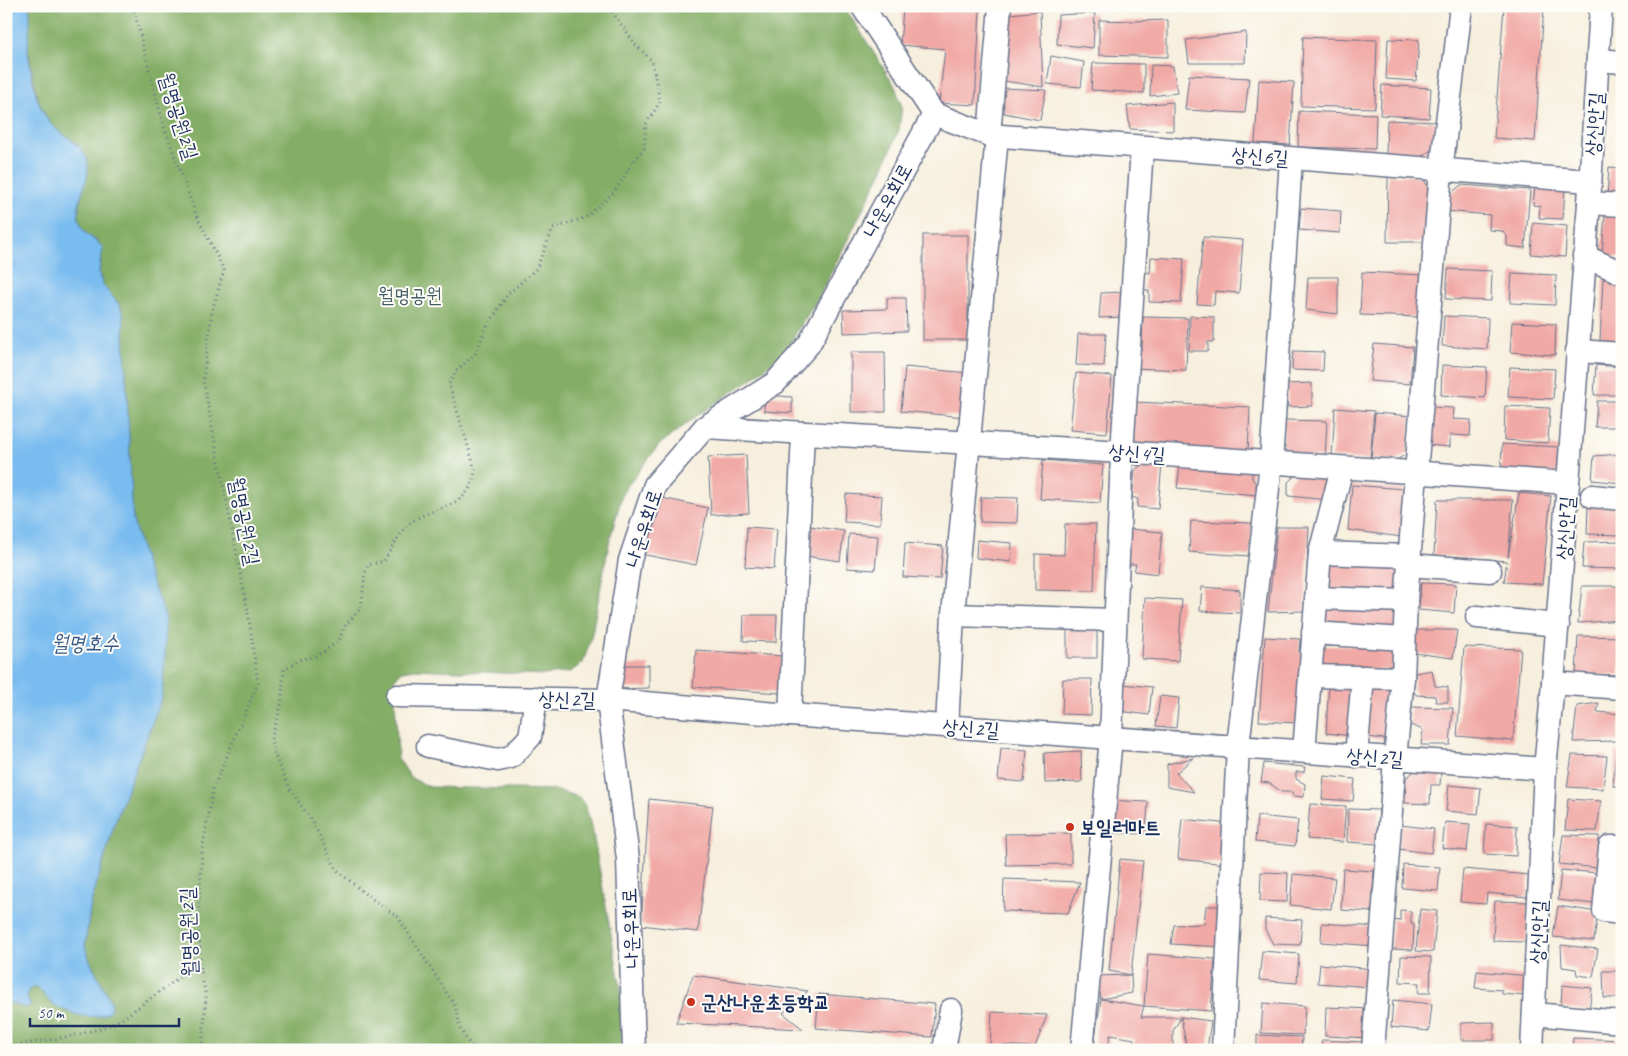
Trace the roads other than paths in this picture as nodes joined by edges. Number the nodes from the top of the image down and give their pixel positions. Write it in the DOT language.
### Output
graph roads {
  1 [pos="862,6"];
  2 [pos="1000,6"];
  3 [pos="1461,6"];
  4 [pos="1601,6"];
  5 [pos="1598,60"];
  6 [pos="1622,62"];
  7 [pos="934,114"];
  8 [pos="993,136"];
  9 [pos="1142,148"];
  10 [pos="1291,159"];
  11 [pos="1441,171"];
  12 [pos="1589,192"];
  13 [pos="1622,205"];
  14 [pos="1584,256"];
  15 [pos="1622,273"];
  16 [pos="1577,351"];
  17 [pos="1622,354"];
  18 [pos="705,427"];
  19 [pos="803,433"];
  20 [pos="968,444"];
  21 [pos="1122,452"];
  22 [pos="1271,463"];
  23 [pos="1342,468"];
  24 [pos="1416,473"];
  25 [pos="1568,484"];
  26 [pos="1592,496"];
  27 [pos="1622,499"];
  28 [pos="1320,554"];
  29 [pos="1409,560"];
  30 [pos="1490,571"];
  31 [pos="1316,598"];
  32 [pos="1406,601"];
  33 [pos="954,615"];
  34 [pos="1477,617"];
  35 [pos="1115,620"];
  36 [pos="1558,625"];
  37 [pos="1313,633"];
  38 [pos="1404,639"];
  39 [pos="1310,676"];
  40 [pos="1363,677"];
  41 [pos="1403,678"];
  42 [pos="1554,683"];
  43 [pos="1622,688"];
  44 [pos="397,696"];
  45 [pos="536,698"];
  46 [pos="608,700"];
  47 [pos="790,715"];
  48 [pos="947,726"];
  49 [pos="1112,738"];
  50 [pos="428,746"];
  51 [pos="1238,746"];
  52 [pos="1304,752"];
  53 [pos="1356,756"];
  54 [pos="1395,758"];
  55 [pos="1545,769"];
  56 [pos="1622,847"];
  57 [pos="1622,913"];
  58 [pos="951,1010"];
  59 [pos="1534,1014"];
  60 [pos="1622,1022"];
  61 [pos="634,1050"];
  62 [pos="944,1050"];
  63 [pos="1082,1050"];
  64 [pos="1223,1050"];
  65 [pos="1373,1050"];
  66 [pos="1532,1050"];
  1 -- 7 [label="street"];
  2 -- 8 [label="street"];
  3 -- 11 [label="street"];
  4 -- 5 [label="street, 상신안길"];
  5 -- 6 [label="street"];
  5 -- 12 [label="street, 상신안길"];
  7 -- 8 [label="street, 상신6길"];
  7 -- 18 [label="street, 나운우회로"];
  8 -- 9 [label="street, 상신6길"];
  8 -- 20 [label="street"];
  9 -- 10 [label="street, 상신6길"];
  9 -- 21 [label="street"];
  10 -- 11 [label="street, 상신6길"];
  10 -- 22 [label="street"];
  11 -- 12 [label="street, 상신6길"];
  11 -- 24 [label="street"];
  12 -- 13 [label="street, 상신6길"];
  12 -- 14 [label="street, 상신안길"];
  14 -- 15 [label="street"];
  14 -- 16 [label="street, 상신안길"];
  16 -- 17 [label="street"];
  16 -- 25 [label="street, 상신안길"];
  18 -- 19 [label="street, 상신4길"];
  18 -- 46 [label="street, 나운우회로"];
  19 -- 20 [label="street, 상신4길"];
  19 -- 47 [label="street"];
  20 -- 21 [label="street, 상신4길"];
  20 -- 33 [label="street"];
  21 -- 22 [label="street, 상신4길"];
  21 -- 35 [label="street"];
  22 -- 23 [label="street, 상신4길"];
  22 -- 51 [label="street"];
  23 -- 24 [label="street, 상신4길"];
  23 -- 28 [label="street"];
  24 -- 25 [label="street, 상신4길"];
  24 -- 29 [label="street"];
  25 -- 36 [label="street, 상신안길"];
  26 -- 27 [label="street"];
  28 -- 29 [label="street"];
  28 -- 31 [label="street"];
  29 -- 30 [label="street"];
  29 -- 32 [label="street"];
  31 -- 32 [label="street"];
  31 -- 37 [label="street"];
  32 -- 38 [label="street"];
  33 -- 35 [label="street"];
  33 -- 48 [label="street"];
  34 -- 36 [label="street"];
  35 -- 49 [label="street"];
  36 -- 42 [label="street, 상신안길"];
  37 -- 38 [label="street"];
  37 -- 39 [label="street"];
  38 -- 41 [label="street"];
  39 -- 40 [label="street"];
  39 -- 52 [label="street"];
  40 -- 41 [label="street"];
  40 -- 53 [label="street"];
  41 -- 54 [label="street"];
  42 -- 43 [label="street"];
  42 -- 55 [label="street, 상신안길"];
  44 -- 45 [label="street, 상신2길"];
  45 -- 46 [label="street, 상신2길"];
  45 -- 50 [label="street"];
  46 -- 47 [label="street, 상신2길"];
  46 -- 61 [label="street, 나운우회로"];
  47 -- 48 [label="street, 상신2길"];
  48 -- 49 [label="street, 상신2길"];
  49 -- 51 [label="street, 상신2길"];
  49 -- 63 [label="street"];
  51 -- 52 [label="street, 상신2길"];
  51 -- 64 [label="street"];
  52 -- 53 [label="street, 상신2길"];
  53 -- 54 [label="street, 상신2길"];
  54 -- 55 [label="street, 상신2길"];
  54 -- 65 [label="street"];
  55 -- 59 [label="street, 상신안길"];
  56 -- 57 [label="street"];
  58 -- 62 [label="street"];
  59 -- 60 [label="street"];
  59 -- 66 [label="street, 상신안길"];
}
